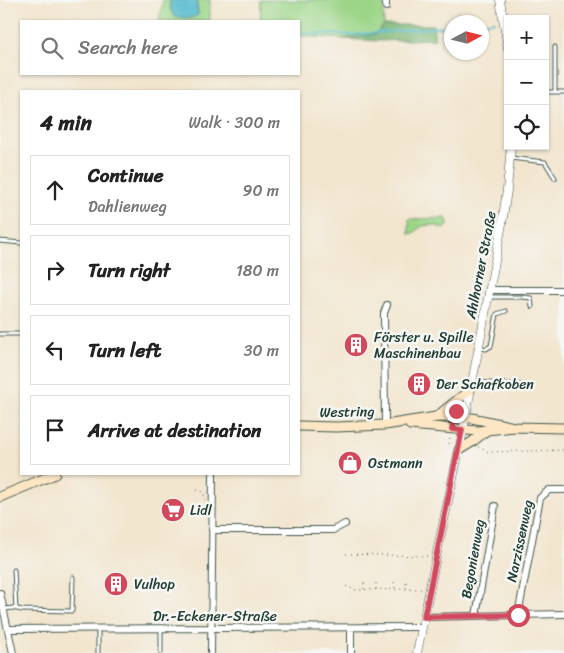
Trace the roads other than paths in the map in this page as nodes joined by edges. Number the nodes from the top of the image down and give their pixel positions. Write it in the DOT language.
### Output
graph roads {
  1 [pos="500,0"];
  2 [pos="504,24"];
  3 [pos="555,47"];
  4 [pos="549,92"];
  5 [pos="555,92"];
  6 [pos="564,92"];
  7 [pos="511,150"];
  8 [pos="510,158"];
  9 [pos="555,178"];
  10 [pos="0,242"];
  11 [pos="20,243"];
  12 [pos="564,290"];
  13 [pos="488,294"];
  14 [pos="387,305"];
  15 [pos="532,307"];
  16 [pos="506,312"];
  17 [pos="0,334"];
  18 [pos="20,334"];
  19 [pos="478,347"];
  20 [pos="524,385"];
  21 [pos="470,386"];
  22 [pos="436,417"];
  23 [pos="465,418"];
  24 [pos="396,424"];
  25 [pos="385,425"];
  26 [pos="300,426"];
  27 [pos="514,427"];
  28 [pos="564,428"];
  29 [pos="462,430"];
  30 [pos="486,431"];
  31 [pos="460,446"];
  32 [pos="53,475"];
  33 [pos="213,475"];
  34 [pos="564,490"];
  35 [pos="0,497"];
  36 [pos="495,506"];
  37 [pos="345,524"];
  38 [pos="212,530"];
  39 [pos="14,570"];
  40 [pos="73,576"];
  41 [pos="0,593"];
  42 [pos="2,606"];
  43 [pos="16,609"];
  44 [pos="564,614"];
  45 [pos="518,615"];
  46 [pos="476,616"];
  47 [pos="424,617"];
  48 [pos="422,627"];
  49 [pos="162,628"];
  50 [pos="211,628"];
  51 [pos="351,628"];
  52 [pos="8,629"];
  53 [pos="98,629"];
  54 [pos="13,653"];
  55 [pos="98,653"];
  56 [pos="161,653"];
  57 [pos="211,653"];
  58 [pos="351,653"];
  59 [pos="417,653"];
  1 -- 2 [label="street"];
  3 -- 5 [label="lane"];
  4 -- 5 [label="lane"];
  5 -- 6 [label="lane"];
  7 -- 8 [label="street, Ahlhorner Straße"];
  8 -- 9 [label="lane"];
  8 -- 13 [label="street, Ahlhorner Straße"];
  10 -- 11 [label="lane"];
  12 -- 13 [label="street"];
  13 -- 15 [label="lane"];
  13 -- 19 [label="street, Ahlhorner Straße"];
  14 -- 25 [label="street"];
  16 -- 19 [label="lane"];
  17 -- 18 [label="lane"];
  19 -- 21 [label="street, Ahlhorner Straße"];
  20 -- 21 [label="lane"];
  21 -- 22 [label="main road"];
  21 -- 23 [label="street, Ahlhorner Straße"];
  22 -- 23 [label="main road, Westring"];
  22 -- 24 [label="main road, Westring"];
  23 -- 27 [label="main road, Westring"];
  23 -- 29 [label="street, Ahlhorner Straße"];
  24 -- 25 [label="main road, Westring"];
  24 -- 29 [label="main road, Westring"];
  25 -- 26 [label="main road, Westring"];
  27 -- 28 [label="main road"];
  27 -- 30 [label="main road, Westring"];
  29 -- 30 [label="main road, Westring"];
  29 -- 31 [label="street, Ahlhorner Straße"];
  30 -- 31 [label="main road"];
  31 -- 47 [label="street, Ahlhorner Straße"];
  32 -- 35 [label="main road"];
  33 -- 38 [label="street"];
  34 -- 45 [label="street, Narzissenweg"];
  36 -- 46 [label="street, Begonienweg"];
  37 -- 38 [label="street"];
  38 -- 50 [label="street"];
  39 -- 43 [label="lane"];
  40 -- 43 [label="lane"];
  41 -- 42 [label="street"];
  42 -- 43 [label="lane"];
  42 -- 52 [label="street"];
  44 -- 45 [label="street"];
  45 -- 46 [label="street"];
  46 -- 47 [label="street"];
  47 -- 48 [label="street, Ahlhorner Straße"];
  48 -- 51 [label="street, Dr.-Eckener-Straße"];
  48 -- 59 [label="street, Ahlhorner Straße"];
  49 -- 50 [label="street, Dr.-Eckener-Straße"];
  49 -- 53 [label="street, Dr.-Eckener-Straße"];
  49 -- 56 [label="lane"];
  50 -- 51 [label="street, Dr.-Eckener-Straße"];
  50 -- 57 [label="street"];
  51 -- 58 [label="street"];
  52 -- 53 [label="street, Dr.-Eckener-Straße"];
  52 -- 54 [label="street"];
  53 -- 55 [label="lane"];
}
